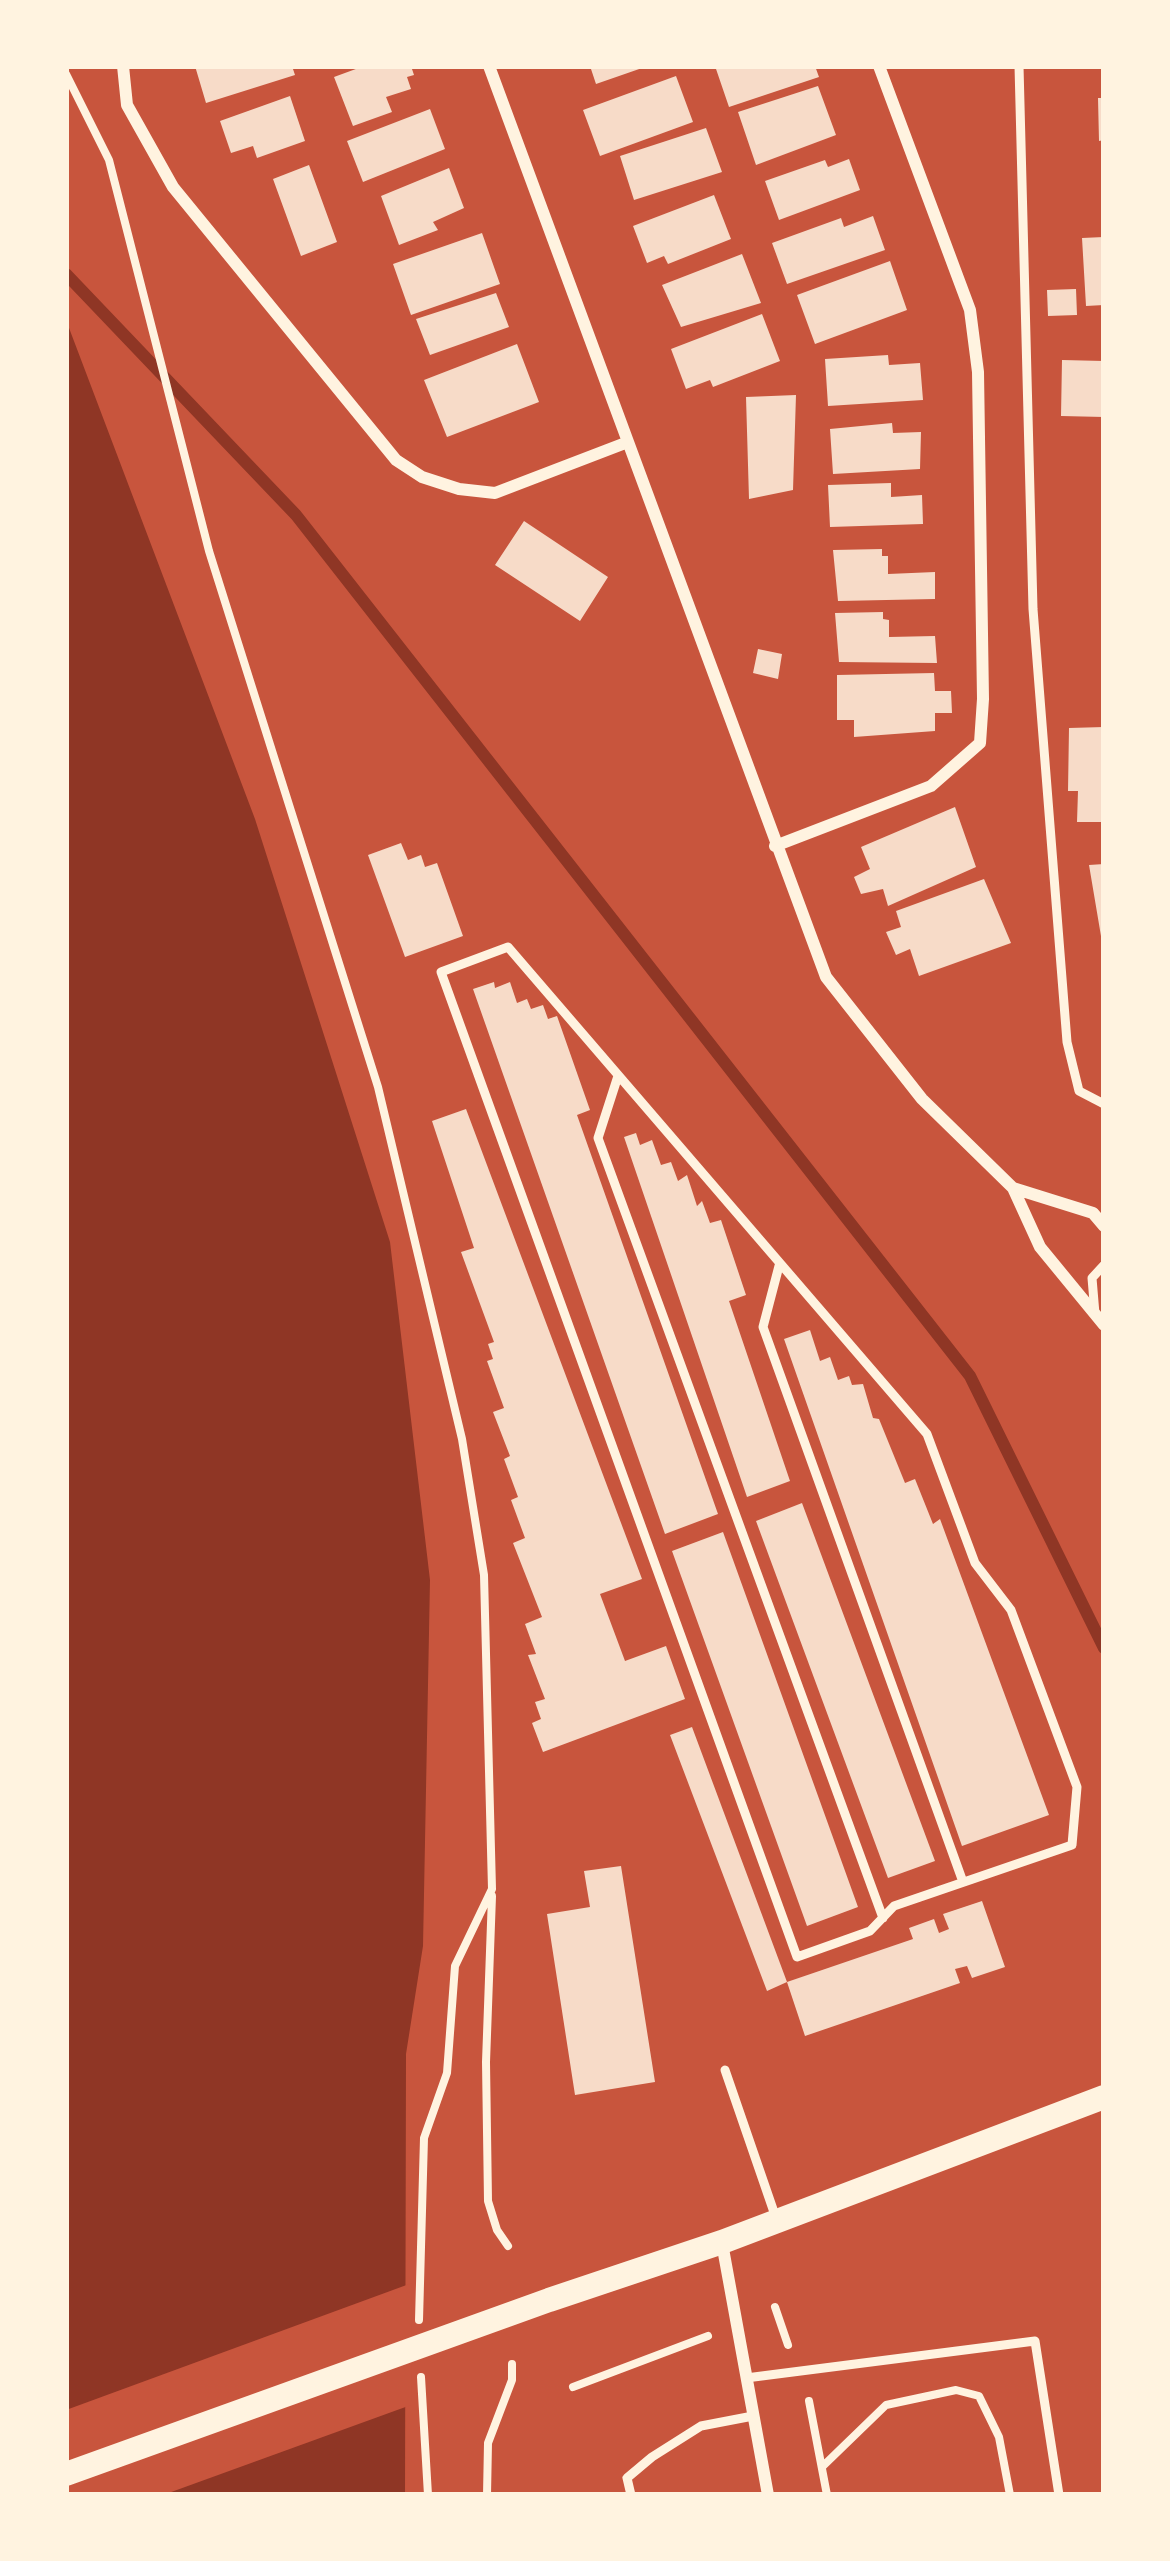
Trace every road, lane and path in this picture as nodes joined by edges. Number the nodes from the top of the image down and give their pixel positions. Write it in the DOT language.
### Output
graph roads {
  1 [pos="123,66"];
  2 [pos="489,66"];
  3 [pos="879,66"];
  4 [pos="1019,66"];
  5 [pos="66,74"];
  6 [pos="628,442"];
  7 [pos="775,846"];
  8 [pos="618,1076"];
  9 [pos="1104,1104"];
  10 [pos="1013,1188"];
  11 [pos="1104,1226"];
  12 [pos="1104,1264"];
  13 [pos="779,1266"];
  14 [pos="1099,1320"];
  15 [pos="962,1882"];
  16 [pos="492,1888"];
  17 [pos="883,1918"];
  18 [pos="725,2070"];
  19 [pos="1104,2096"];
  20 [pos="777,2221"];
  21 [pos="722,2242"];
  22 [pos="508,2246"];
  23 [pos="775,2307"];
  24 [pos="419,2330"];
  25 [pos="707,2336"];
  26 [pos="788,2345"];
  27 [pos="512,2364"];
  28 [pos="420,2370"];
  29 [pos="746,2378"];
  30 [pos="573,2387"];
  31 [pos="809,2401"];
  32 [pos="753,2416"];
  33 [pos="821,2467"];
  34 [pos="66,2474"];
  35 [pos="428,2495"];
  36 [pos="487,2495"];
  37 [pos="631,2495"];
  38 [pos="768,2495"];
  39 [pos="827,2495"];
  40 [pos="1010,2495"];
  41 [pos="1059,2495"];
  1 -- 6 [label="street"];
  2 -- 6 [label="street"];
  3 -- 7 [label="street"];
  4 -- 9 [label="lane"];
  5 -- 16 [label="path"];
  6 -- 7 [label="street"];
  7 -- 10 [label="street"];
  8 -- 13 [label="lane"];
  8 -- 17 [label="lane"];
  8 -- 17 [label="lane"];
  10 -- 11 [label="street"];
  10 -- 14 [label="street"];
  12 -- 14 [label="lane"];
  13 -- 15 [label="lane"];
  13 -- 15 [label="lane"];
  15 -- 17 [label="lane"];
  16 -- 22 [label="path"];
  16 -- 24 [label="path"];
  18 -- 20 [label="lane"];
  19 -- 20 [label="main road"];
  20 -- 21 [label="main road"];
  21 -- 29 [label="street"];
  21 -- 34 [label="main road"];
  23 -- 26 [label="path"];
  25 -- 30 [label="path"];
  27 -- 36 [label="path"];
  28 -- 35 [label="path"];
  29 -- 32 [label="street"];
  29 -- 41 [label="lane"];
  31 -- 33 [label="path"];
  32 -- 37 [label="lane"];
  32 -- 38 [label="street"];
  33 -- 39 [label="path"];
  33 -- 40 [label="path"];
}
